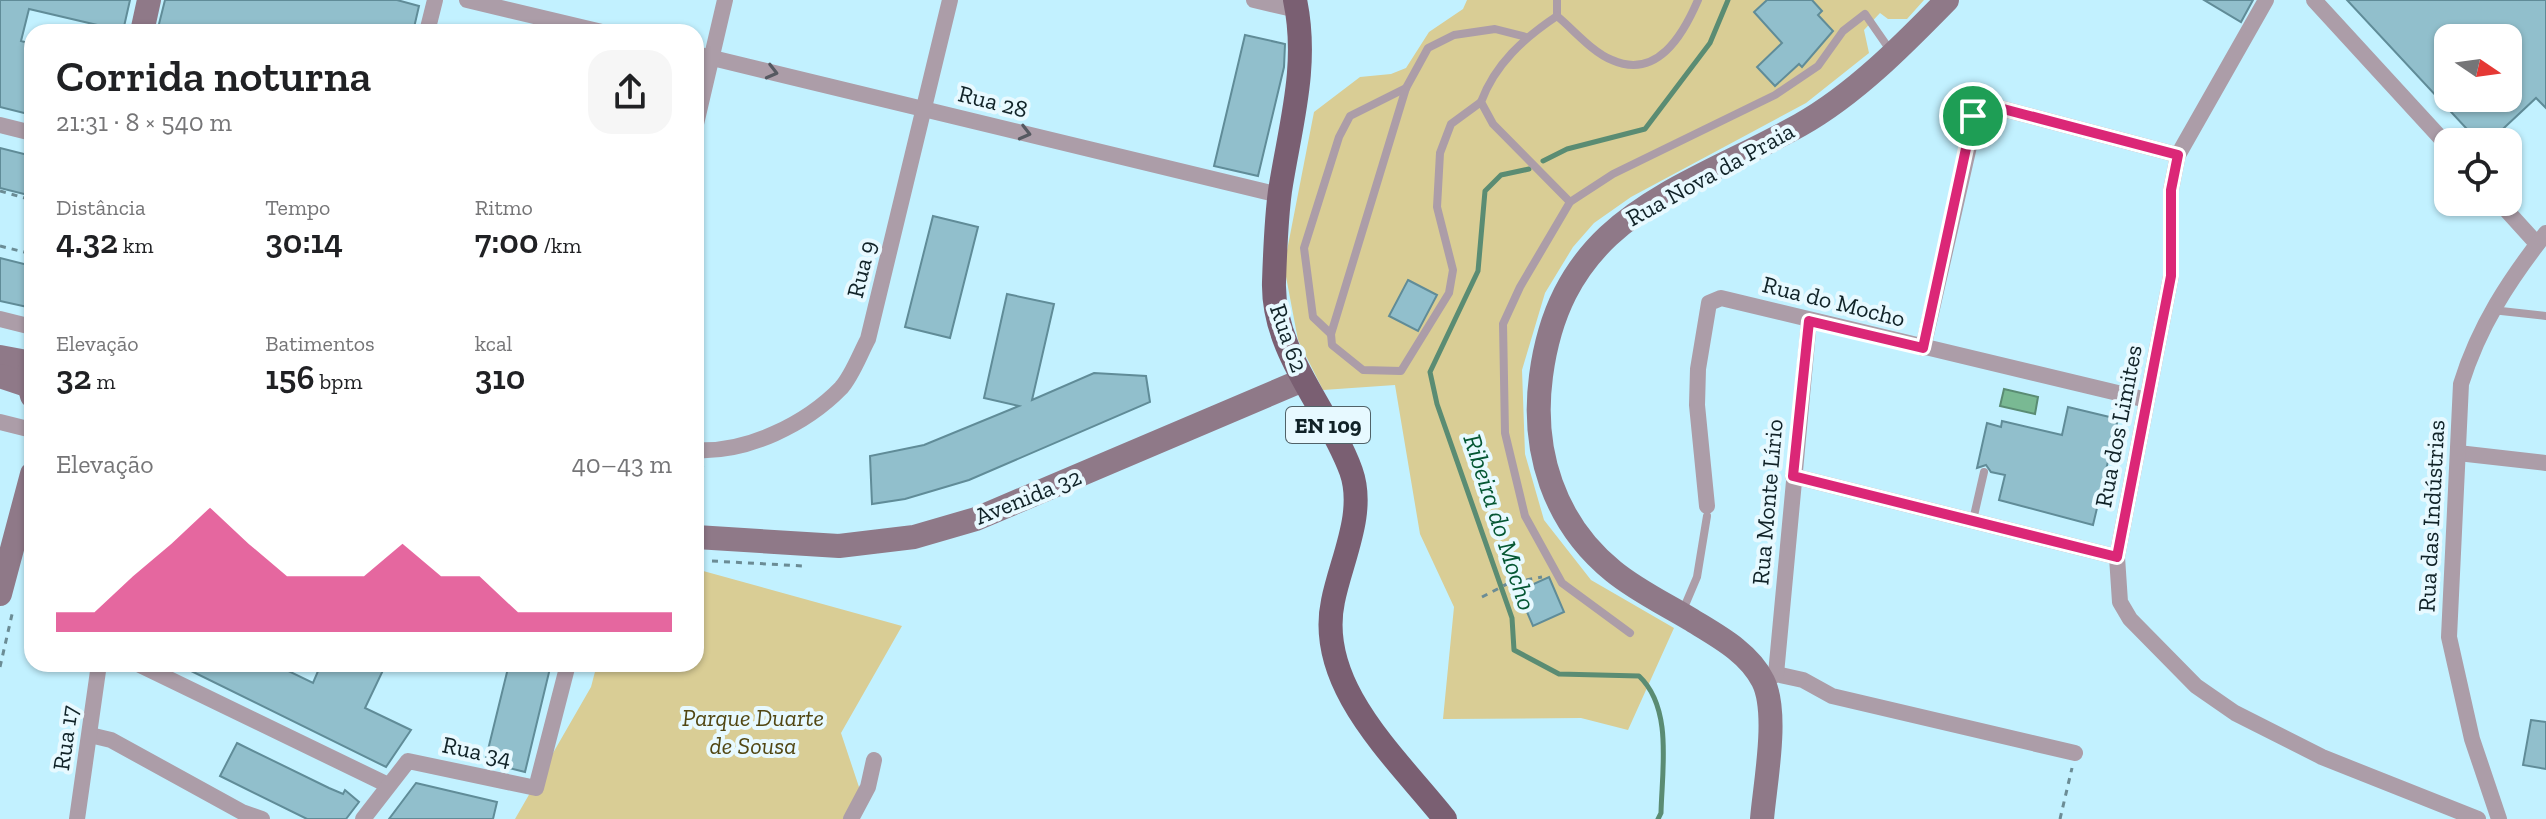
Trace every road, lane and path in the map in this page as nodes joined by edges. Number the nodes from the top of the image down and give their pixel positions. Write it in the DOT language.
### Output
graph roads {
  1 [pos="149,0"];
  2 [pos="435,0"];
  3 [pos="467,0"];
  4 [pos="725,0"];
  5 [pos="950,0"];
  6 [pos="1254,0"];
  7 [pos="1557,0"];
  8 [pos="1698,0"];
  9 [pos="1947,0"];
  10 [pos="2266,0"];
  11 [pos="2314,0"];
  12 [pos="1296,5"];
  13 [pos="1557,16"];
  14 [pos="144,24"];
  15 [pos="429,24"];
  16 [pos="568,24"];
  17 [pos="1526,37"];
  18 [pos="1893,54"];
  19 [pos="704,56"];
  20 [pos="1406,88"];
  21 [pos="1481,102"];
  22 [pos="926,109"];
  23 [pos="0,125"];
  24 [pos="24,131"];
  25 [pos="2434,131"];
  26 [pos="2178,155"];
  27 [pos="0,191"];
  28 [pos="1279,195"];
  29 [pos="24,198"];
  30 [pos="1570,202"];
  31 [pos="2516,216"];
  32 [pos="2542,238"];
  33 [pos="0,246"];
  34 [pos="24,252"];
  35 [pos="2491,310"];
  36 [pos="2546,316"];
  37 [pos="0,319"];
  38 [pos="1809,321"];
  39 [pos="24,325"];
  40 [pos="1331,334"];
  41 [pos="1923,348"];
  42 [pos="0,357"];
  43 [pos="24,372"];
  44 [pos="0,376"];
  45 [pos="24,377"];
  46 [pos="1303,380"];
  47 [pos="2147,400"];
  48 [pos="0,422"];
  49 [pos="24,428"];
  50 [pos="704,449"];
  51 [pos="2458,453"];
  52 [pos="2546,463"];
  53 [pos="1984,472"];
  54 [pos="1793,476"];
  55 [pos="24,504"];
  56 [pos="1707,511"];
  57 [pos="1973,520"];
  58 [pos="704,528"];
  59 [pos="704,537"];
  60 [pos="738,539"];
  61 [pos="2117,557"];
  62 [pos="1556,574"];
  63 [pos="0,594"];
  64 [pos="1482,597"];
  65 [pos="1681,614"];
  66 [pos="1630,633"];
  67 [pos="98,672"];
  68 [pos="155,672"];
  69 [pos="566,672"];
  70 [pos="1770,678"];
  71 [pos="90,735"];
  72 [pos="2075,753"];
  73 [pos="874,760"];
  74 [pos="388,785"];
  75 [pos="77,819"];
  76 [pos="262,819"];
  77 [pos="363,819"];
  78 [pos="851,819"];
  79 [pos="1445,819"];
  80 [pos="1762,819"];
  81 [pos="2060,819"];
  82 [pos="2478,819"];
  83 [pos="2499,819"];
  1 -- 14 [label="street"];
  2 -- 15 [label="street"];
  3 -- 16 [label="street"];
  4 -- 19 [label="street"];
  5 -- 22 [label="street, Rua 9"];
  6 -- 12 [label="street"];
  7 -- 13 [label="lane"];
  8 -- 13 [label="lane"];
  9 -- 18 [label="street, Rua Nova da Praia"];
  10 -- 26 [label="street, Rua dos Limites"];
  11 -- 25 [label="street"];
  12 -- 28 [label="main road, Rua 62 / EN 109"];
  13 -- 17 [label="lane"];
  17 -- 20 [label="lane"];
  17 -- 21 [label="lane"];
  18 -- 30 [label="lane"];
  18 -- 65 [label="street, Rua Nova da Praia"];
  19 -- 22 [label="street, Rua 28, one-way"];
  20 -- 40 [label="lane"];
  20 -- 40 [label="lane"];
  21 -- 30 [label="lane"];
  21 -- 40 [label="lane"];
  22 -- 28 [label="street, Rua 28, one-way"];
  22 -- 50 [label="street, Rua 9"];
  23 -- 24 [label="street"];
  26 -- 41 [label="street"];
  26 -- 47 [label="street, Rua dos Limites"];
  27 -- 29 [label="path"];
  28 -- 46 [label="main road, Rua 62 / EN 109"];
  30 -- 62 [label="lane"];
  31 -- 32 [label="street"];
  32 -- 35 [label="street, Rua das Indústrias"];
  33 -- 34 [label="path"];
  35 -- 36 [label="lane"];
  35 -- 51 [label="street, Rua das Indústrias"];
  37 -- 39 [label="street"];
  38 -- 41 [label="street, Rua do Mocho"];
  38 -- 54 [label="street, Rua Monte Lírio"];
  38 -- 56 [label="street, Rua do Mocho"];
  41 -- 47 [label="street, Rua do Mocho"];
  42 -- 43 [label="street"];
  44 -- 45 [label="street"];
  46 -- 60 [label="street, Avenida 32"];
  46 -- 79 [label="main road, Rua 62 / EN 109"];
  47 -- 61 [label="street, Rua dos Limites"];
  48 -- 49 [label="street"];
  51 -- 52 [label="street"];
  51 -- 83 [label="street, Rua das Indústrias"];
  53 -- 57 [label="lane"];
  54 -- 57 [label="street"];
  54 -- 70 [label="street, Rua Monte Lírio"];
  55 -- 63 [label="street"];
  56 -- 65 [label="lane"];
  57 -- 61 [label="street"];
  58 -- 60 [label="street, Avenida 32"];
  59 -- 60 [label="street, Avenida 32"];
  61 -- 82 [label="street, Rua dos Limites"];
  62 -- 64 [label="path"];
  62 -- 66 [label="lane"];
  65 -- 70 [label="street, Rua Nova da Praia"];
  67 -- 71 [label="street, Rua 17"];
  68 -- 74 [label="street"];
  69 -- 74 [label="street, Rua 34"];
  70 -- 72 [label="street, Rua Nova da Praia"];
  70 -- 80 [label="street"];
  71 -- 75 [label="street, Rua 17"];
  71 -- 76 [label="street"];
  72 -- 81 [label="path"];
  73 -- 78 [label="street"];
  74 -- 77 [label="street"];
}
